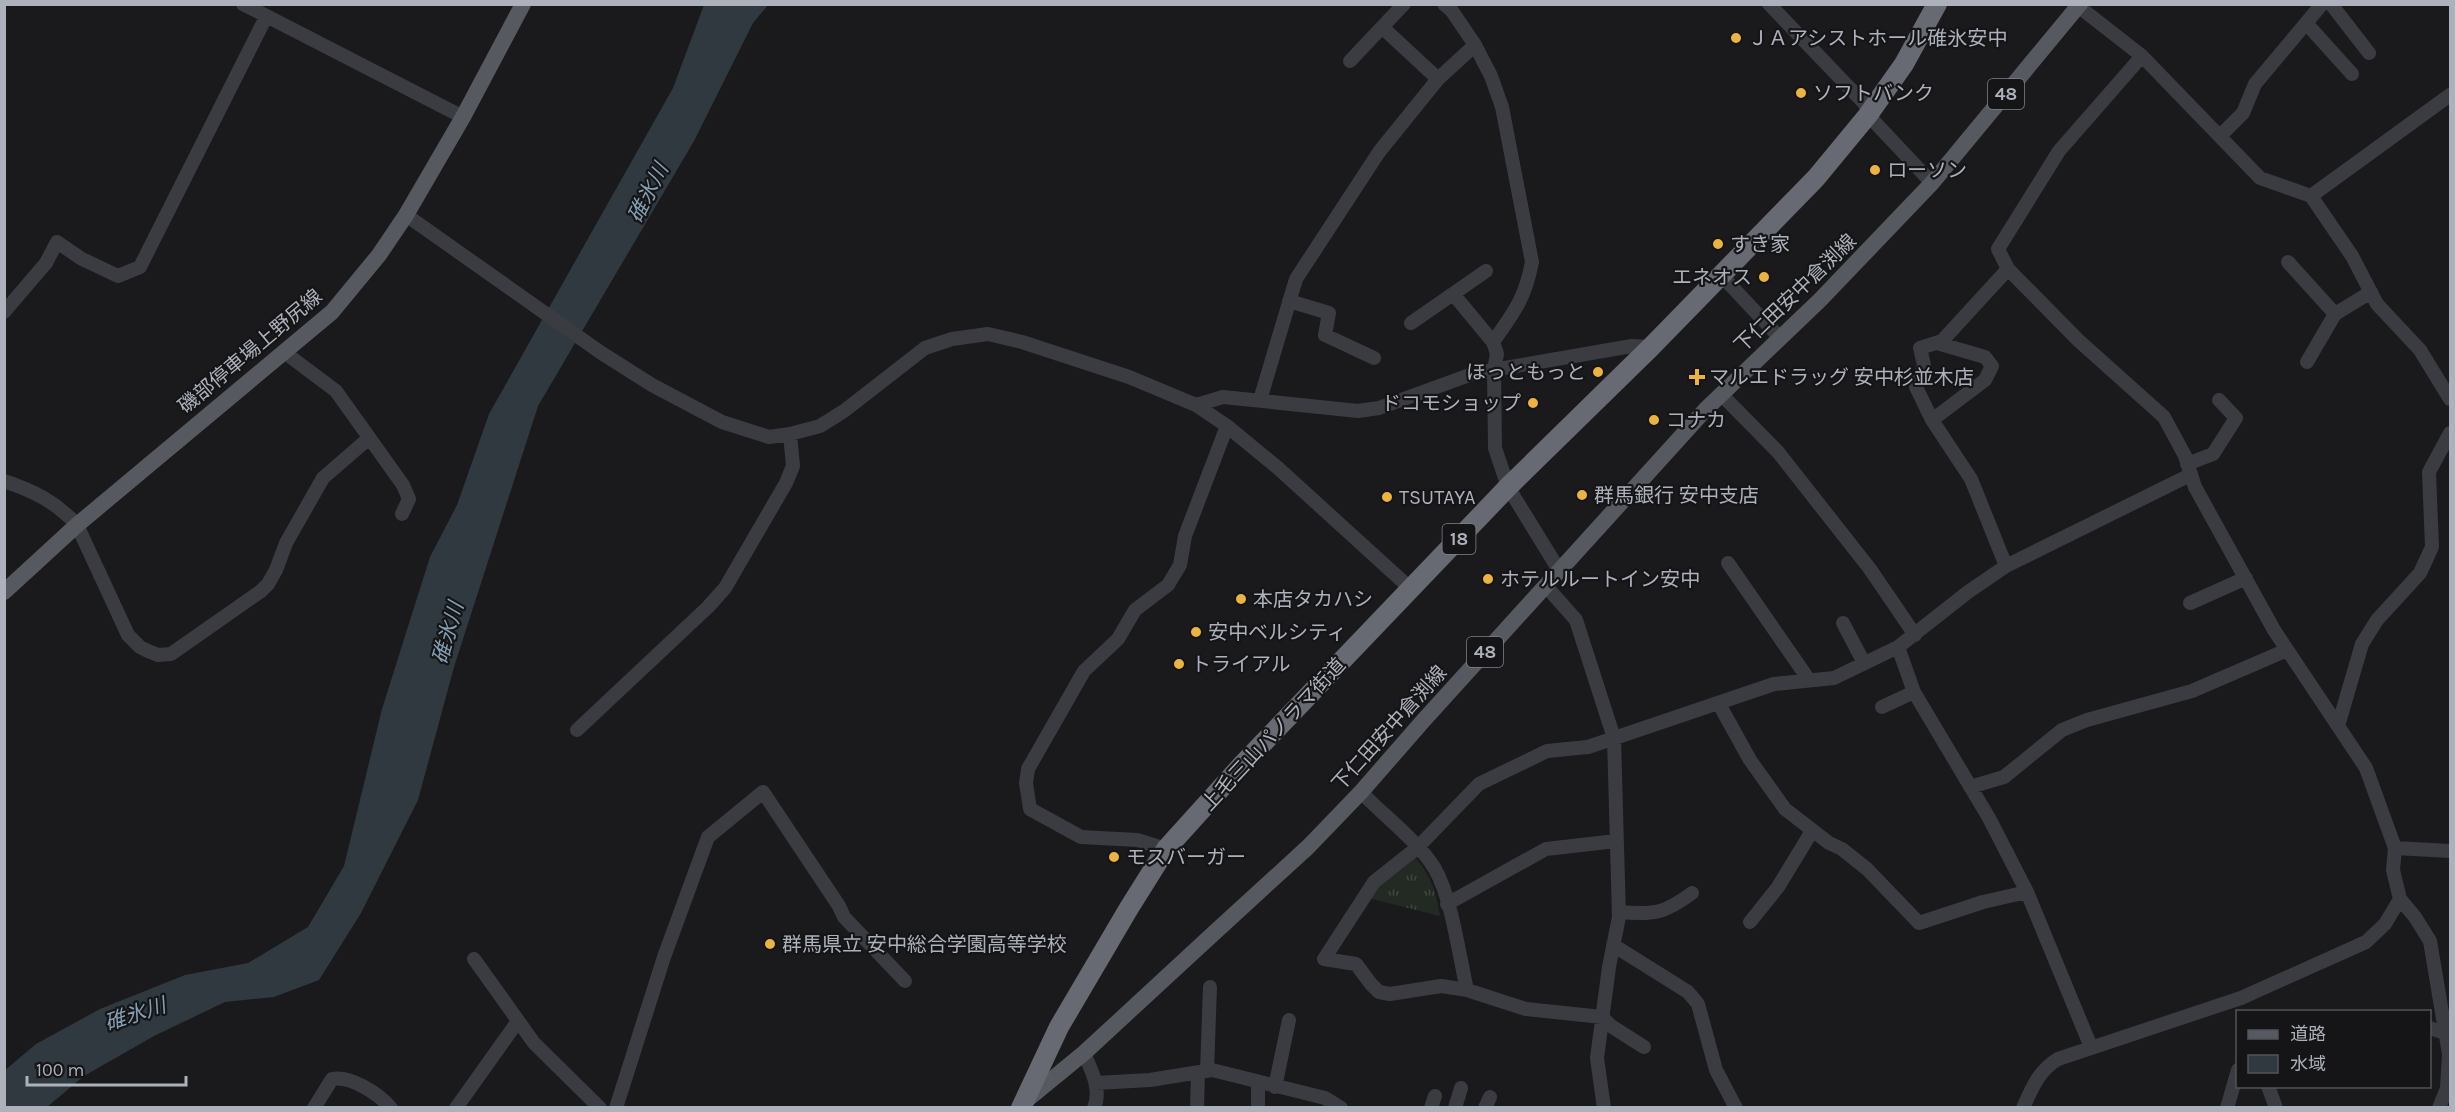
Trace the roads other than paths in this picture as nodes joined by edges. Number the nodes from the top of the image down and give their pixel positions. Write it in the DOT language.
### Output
graph roads {
  1 [pos="243,4"];
  2 [pos="523,4"];
  3 [pos="1404,4"];
  4 [pos="1444,4"];
  5 [pos="1769,4"];
  6 [pos="1937,4"];
  7 [pos="2322,4"];
  8 [pos="2331,4"];
  9 [pos="2079,5"];
  10 [pos="266,17"];
  11 [pos="2306,23"];
  12 [pos="1382,27"];
  13 [pos="1475,45"];
  14 [pos="2369,53"];
  15 [pos="2142,56"];
  16 [pos="1350,61"];
  17 [pos="2352,74"];
  18 [pos="1438,79"];
  19 [pos="2451,95"];
  20 [pos="1868,115"];
  21 [pos="463,117"];
  22 [pos="2220,136"];
  23 [pos="1932,183"];
  24 [pos="2311,196"];
  25 [pos="406,216"];
  26 [pos="2288,262"];
  27 [pos="2008,269"];
  28 [pos="1486,271"];
  29 [pos="1721,275"];
  30 [pos="2371,292"];
  31 [pos="1454,295"];
  32 [pos="1289,301"];
  33 [pos="4,312"];
  34 [pos="2335,314"];
  35 [pos="1411,323"];
  36 [pos="1780,338"];
  37 [pos="1492,342"];
  38 [pos="1937,343"];
  39 [pos="1651,347"];
  40 [pos="284,352"];
  41 [pos="1374,358"];
  42 [pos="2307,362"];
  43 [pos="1494,370"];
  44 [pos="1721,394"];
  45 [pos="2451,399"];
  46 [pos="1260,400"];
  47 [pos="2219,400"];
  48 [pos="1196,405"];
  49 [pos="1932,420"];
  50 [pos="1227,426"];
  51 [pos="790,434"];
  52 [pos="2451,434"];
  53 [pos="368,439"];
  54 [pos="2189,470"];
  55 [pos="4,481"];
  56 [pos="1508,487"];
  57 [pos="402,514"];
  58 [pos="77,525"];
  59 [pos="1728,563"];
  60 [pos="2006,566"];
  61 [pos="1559,570"];
  62 [pos="2246,578"];
  63 [pos="1545,585"];
  64 [pos="1411,589"];
  65 [pos="4,592"];
  66 [pos="2190,603"];
  67 [pos="1843,623"];
  68 [pos="1915,635"];
  69 [pos="1898,647"];
  70 [pos="2287,650"];
  71 [pos="1864,663"];
  72 [pos="1809,680"];
  73 [pos="1914,692"];
  74 [pos="1719,704"];
  75 [pos="1882,707"];
  76 [pos="2338,726"];
  77 [pos="577,730"];
  78 [pos="1614,738"];
  79 [pos="1970,787"];
  80 [pos="1361,792"];
  81 [pos="1812,831"];
  82 [pos="1616,841"];
  83 [pos="1418,847"];
  84 [pos="2395,848"];
  85 [pos="1166,849"];
  86 [pos="2451,852"];
  87 [pos="2027,892"];
  88 [pos="1692,893"];
  89 [pos="2400,899"];
  90 [pos="1447,904"];
  91 [pos="1619,912"];
  92 [pos="1750,922"];
  93 [pos="1613,945"];
  94 [pos="474,959"];
  95 [pos="905,981"];
  96 [pos="1210,987"];
  97 [pos="1467,990"];
  98 [pos="2243,1005"];
  99 [pos="1602,1017"];
  100 [pos="1288,1020"];
  101 [pos="518,1021"];
  102 [pos="2431,1028"];
  103 [pos="2449,1035"];
  104 [pos="1644,1047"];
  105 [pos="2091,1047"];
  106 [pos="1084,1053"];
  107 [pos="1202,1072"];
  108 [pos="2236,1077"];
  109 [pos="1258,1082"];
  110 [pos="1096,1083"];
  111 [pos="1275,1086"];
  112 [pos="1461,1088"];
  113 [pos="2269,1088"];
  114 [pos="1020,1106"];
  115 [pos="314,1107"];
  116 [pos="391,1107"];
  117 [pos="456,1107"];
  118 [pos="600,1107"];
  119 [pos="616,1107"];
  120 [pos="1094,1107"];
  121 [pos="1197,1107"];
  122 [pos="1258,1107"];
  123 [pos="1341,1107"];
  124 [pos="1455,1107"];
  125 [pos="1604,1107"];
  126 [pos="1736,1107"];
  127 [pos="2023,1107"];
  128 [pos="2227,1107"];
  129 [pos="2276,1107"];
  130 [pos="2439,1107"];
  1 -- 10 [label="street"];
  2 -- 21 [label="main road, 磯部停車場上野尻線"];
  3 -- 12 [label="street"];
  4 -- 13 [label="street"];
  5 -- 20 [label="street"];
  6 -- 20 [label="highway, 上毛三山パノラマ街道 / 18"];
  7 -- 11 [label="street"];
  8 -- 14 [label="street"];
  9 -- 15 [label="street"];
  9 -- 23 [label="main road, 下仁田安中倉渕線 / 48"];
  10 -- 21 [label="street"];
  10 -- 33 [label="street"];
  11 -- 17 [label="street"];
  11 -- 22 [label="street"];
  12 -- 16 [label="street"];
  12 -- 18 [label="street"];
  13 -- 18 [label="street"];
  13 -- 37 [label="street"];
  15 -- 22 [label="street"];
  15 -- 27 [label="street"];
  18 -- 32 [label="street"];
  19 -- 24 [label="street"];
  20 -- 23 [label="street"];
  20 -- 29 [label="highway, 上毛三山パノラマ街道 / 18"];
  21 -- 25 [label="main road, 磯部停車場上野尻線"];
  22 -- 24 [label="street"];
  23 -- 36 [label="main road, 下仁田安中倉渕線 / 48"];
  24 -- 30 [label="street"];
  25 -- 40 [label="main road, 磯部停車場上野尻線"];
  25 -- 51 [label="street"];
  26 -- 34 [label="street"];
  27 -- 38 [label="street"];
  27 -- 54 [label="street"];
  28 -- 31 [label="street"];
  29 -- 36 [label="street"];
  29 -- 39 [label="highway, 上毛三山パノラマ街道 / 18"];
  30 -- 34 [label="street"];
  30 -- 45 [label="street"];
  31 -- 35 [label="street"];
  31 -- 37 [label="street"];
  32 -- 41 [label="street"];
  32 -- 46 [label="street"];
  34 -- 42 [label="street"];
  36 -- 44 [label="main road, 下仁田安中倉渕線 / 48"];
  37 -- 43 [label="street"];
  38 -- 49 [label="street"];
  38 -- 49 [label="street"];
  39 -- 43 [label="street"];
  39 -- 56 [label="highway, 上毛三山パノラマ街道 / 18"];
  40 -- 53 [label="street"];
  40 -- 58 [label="main road, 磯部停車場上野尻線"];
  43 -- 46 [label="street"];
  43 -- 56 [label="street"];
  44 -- 61 [label="main road, 下仁田安中倉渕線 / 48"];
  44 -- 68 [label="street"];
  46 -- 48 [label="street"];
  47 -- 54 [label="street"];
  48 -- 50 [label="street"];
  48 -- 51 [label="street"];
  49 -- 60 [label="street"];
  50 -- 64 [label="street"];
  50 -- 85 [label="street"];
  51 -- 77 [label="street"];
  52 -- 76 [label="street"];
  53 -- 57 [label="street"];
  53 -- 58 [label="street"];
  54 -- 60 [label="street"];
  54 -- 62 [label="street"];
  55 -- 58 [label="street"];
  56 -- 61 [label="street"];
  56 -- 64 [label="highway, 上毛三山パノラマ街道 / 18"];
  58 -- 65 [label="main road, 磯部停車場上野尻線"];
  59 -- 72 [label="street"];
  60 -- 68 [label="street"];
  61 -- 63 [label="main road, 下仁田安中倉渕線 / 48"];
  62 -- 66 [label="street"];
  62 -- 70 [label="street"];
  63 -- 78 [label="street"];
  63 -- 80 [label="main road, 下仁田安中倉渕線 / 48"];
  64 -- 85 [label="highway, 上毛三山パノラマ街道 / 18"];
  67 -- 71 [label="street"];
  68 -- 69 [label="street"];
  69 -- 71 [label="street"];
  69 -- 73 [label="street"];
  70 -- 76 [label="street"];
  70 -- 79 [label="street"];
  71 -- 72 [label="street"];
  72 -- 74 [label="street"];
  73 -- 75 [label="street"];
  73 -- 79 [label="street"];
  74 -- 78 [label="street"];
  74 -- 81 [label="street"];
  76 -- 84 [label="street"];
  78 -- 82 [label="street"];
  78 -- 83 [label="street"];
  79 -- 87 [label="street"];
  80 -- 83 [label="street"];
  80 -- 106 [label="main road, 下仁田安中倉渕線 / 48"];
  81 -- 87 [label="street"];
  81 -- 92 [label="street"];
  82 -- 90 [label="street"];
  82 -- 91 [label="street"];
  83 -- 90 [label="street"];
  83 -- 97 [label="street"];
  84 -- 86 [label="street"];
  84 -- 89 [label="street"];
  85 -- 114 [label="highway, 上毛三山パノラマ街道 / 18"];
  87 -- 105 [label="street"];
  88 -- 91 [label="street"];
  89 -- 98 [label="street"];
  89 -- 103 [label="street"];
  90 -- 97 [label="street"];
  91 -- 93 [label="street"];
  93 -- 99 [label="street"];
  93 -- 126 [label="street"];
  94 -- 101 [label="street"];
  95 -- 119 [label="street"];
  96 -- 107 [label="street"];
  97 -- 99 [label="street"];
  98 -- 105 [label="street"];
  99 -- 104 [label="street"];
  99 -- 125 [label="street"];
  100 -- 111 [label="street"];
  101 -- 117 [label="street"];
  101 -- 118 [label="street"];
  102 -- 103 [label="street"];
  103 -- 130 [label="street"];
  105 -- 127 [label="street"];
  106 -- 110 [label="street"];
  106 -- 114 [label="main road, 下仁田安中倉渕線 / 48"];
  107 -- 109 [label="street"];
  107 -- 110 [label="street"];
  107 -- 121 [label="street"];
  108 -- 128 [label="street"];
  109 -- 111 [label="street"];
  109 -- 122 [label="street"];
  110 -- 120 [label="street"];
  111 -- 123 [label="street"];
  112 -- 124 [label="street"];
  113 -- 129 [label="street"];
  115 -- 116 [label="street"];
}
